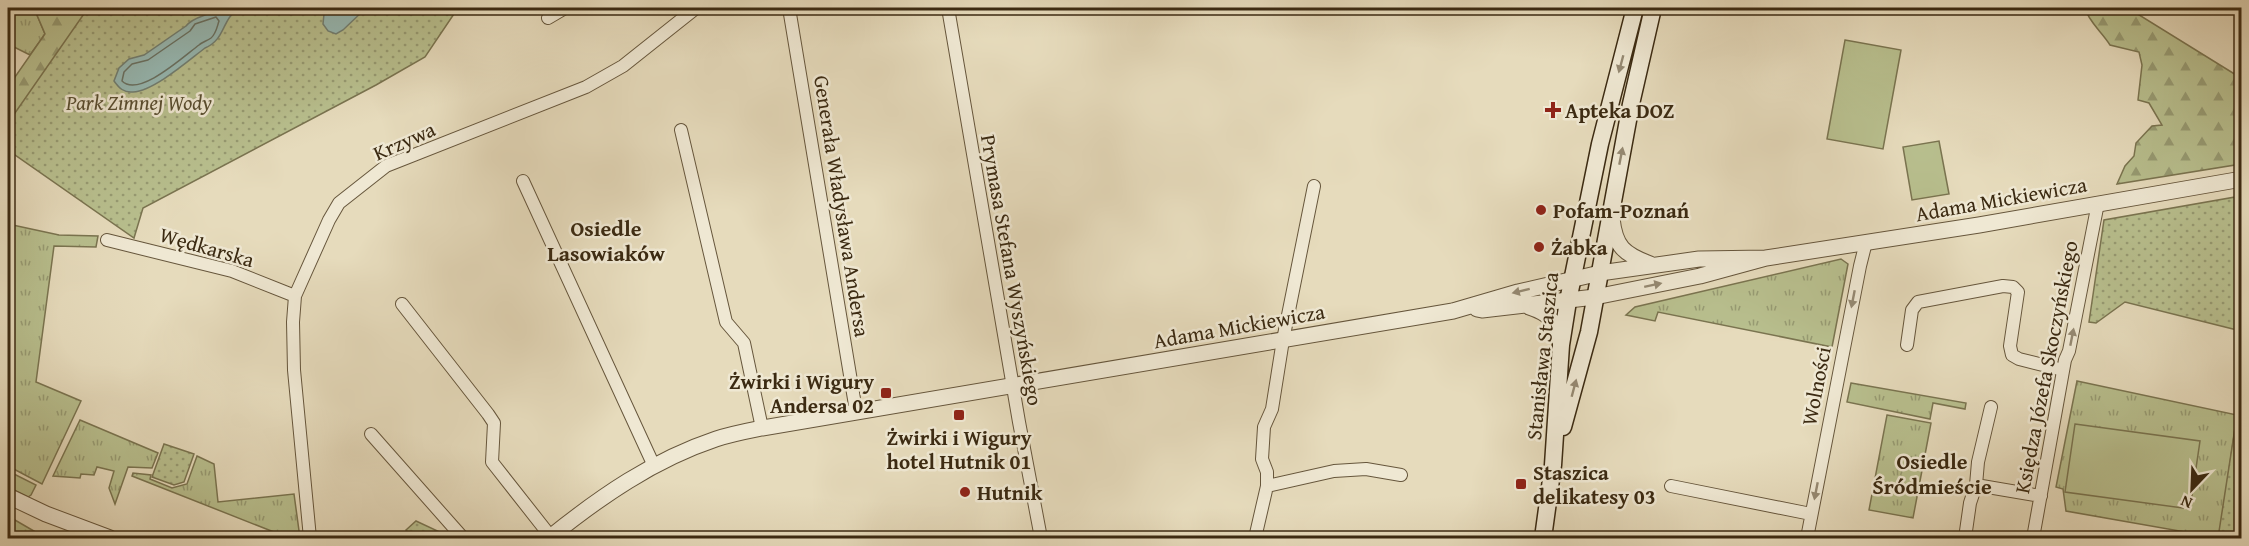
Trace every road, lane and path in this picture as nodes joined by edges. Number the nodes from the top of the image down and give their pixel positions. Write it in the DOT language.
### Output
graph roads {
  1 [pos="565,8"];
  2 [pos="696,8"];
  3 [pos="789,8"];
  4 [pos="948,8"];
  5 [pos="1635,8"];
  6 [pos="1653,8"];
  7 [pos="548,18"];
  8 [pos="681,130"];
  9 [pos="2241,179"];
  10 [pos="523,181"];
  11 [pos="1314,186"];
  12 [pos="2098,203"];
  13 [pos="1611,212"];
  14 [pos="107,240"];
  15 [pos="1866,242"];
  16 [pos="1766,258"];
  17 [pos="1653,265"];
  18 [pos="1600,273"];
  19 [pos="1572,279"];
  20 [pos="295,296"];
  21 [pos="1595,297"];
  22 [pos="1568,301"];
  23 [pos="402,304"];
  24 [pos="1526,306"];
  25 [pos="1471,307"];
  26 [pos="1282,340"];
  27 [pos="1561,345"];
  28 [pos="1907,345"];
  29 [pos="2063,370"];
  30 [pos="1013,385"];
  31 [pos="1991,407"];
  32 [pos="856,411"];
  33 [pos="762,428"];
  34 [pos="371,434"];
  35 [pos="1553,465"];
  36 [pos="654,466"];
  37 [pos="1401,475"];
  38 [pos="1976,485"];
  39 [pos="1267,486"];
  40 [pos="1671,486"];
  41 [pos="8,496"];
  42 [pos="2041,496"];
  43 [pos="1811,514"];
  44 [pos="110,538"];
  45 [pos="310,538"];
  46 [pos="463,538"];
  47 [pos="550,538"];
  48 [pos="1041,538"];
  49 [pos="1255,538"];
  50 [pos="1543,538"];
  51 [pos="1807,538"];
  52 [pos="1965,538"];
  53 [pos="2033,538"];
  1 -- 7 [label="street"];
  2 -- 20 [label="street, Krzywa"];
  3 -- 32 [label="street, Generała Władysława Andersa"];
  4 -- 30 [label="street, Prymasa Stefana Wyszyńskiego"];
  5 -- 19 [label="main road, Stanisława Staszica, one-way"];
  13 -- 6 [label="main road, Stanisława Staszica, one-way"];
  8 -- 33 [label="street"];
  9 -- 12 [label="street, Adama Mickiewicza"];
  10 -- 36 [label="street"];
  11 -- 26 [label="street"];
  12 -- 15 [label="street, Adama Mickiewicza"];
  29 -- 12 [label="street, Księdza Józefa Skoczyńskiego, one-way"];
  13 -- 17 [label="street"];
  13 -- 18 [label="main road, Stanisława Staszica"];
  14 -- 20 [label="street, Wędkarska"];
  15 -- 16 [label="street, Adama Mickiewicza"];
  15 -- 43 [label="street, Wolności, one-way"];
  16 -- 17 [label="street, Adama Mickiewicza"];
  21 -- 16 [label="street, Adama Mickiewicza, one-way"];
  17 -- 18 [label="street, Adama Mickiewicza"];
  18 -- 19 [label="street, Adama Mickiewicza"];
  18 -- 21 [label="main road, Stanisława Staszica"];
  19 -- 22 [label="main road, Stanisława Staszica"];
  19 -- 25 [label="street, Adama Mickiewicza, one-way"];
  20 -- 45 [label="street, Krzywa"];
  21 -- 22 [label="street, Adama Mickiewicza"];
  35 -- 21 [label="main road, Stanisława Staszica, one-way"];
  22 -- 24 [label="street, Adama Mickiewicza"];
  22 -- 27 [label="main road, Stanisława Staszica"];
  23 -- 47 [label="street"];
  24 -- 25 [label="street, Adama Mickiewicza"];
  24 -- 27 [label="street"];
  25 -- 26 [label="street, Adama Mickiewicza"];
  26 -- 30 [label="street, Adama Mickiewicza"];
  26 -- 39 [label="street"];
  27 -- 35 [label="main road, Stanisława Staszica"];
  28 -- 29 [label="street"];
  29 -- 42 [label="street, Księdza Józefa Skoczyńskiego"];
  30 -- 32 [label="street, Adama Mickiewicza"];
  30 -- 48 [label="street, Prymasa Stefana Wyszyńskiego"];
  31 -- 38 [label="street"];
  32 -- 33 [label="street, Adama Mickiewicza"];
  33 -- 36 [label="street, Adama Mickiewicza"];
  34 -- 46 [label="street"];
  35 -- 50 [label="main road, Stanisława Staszica"];
  36 -- 47 [label="street, Adama Mickiewicza"];
  37 -- 39 [label="street"];
  38 -- 42 [label="street"];
  38 -- 52 [label="street"];
  39 -- 49 [label="street"];
  40 -- 43 [label="street"];
  41 -- 44 [label="street"];
  42 -- 53 [label="street, Księdza Józefa Skoczyńskiego"];
  43 -- 51 [label="street, Wolności"];
}
